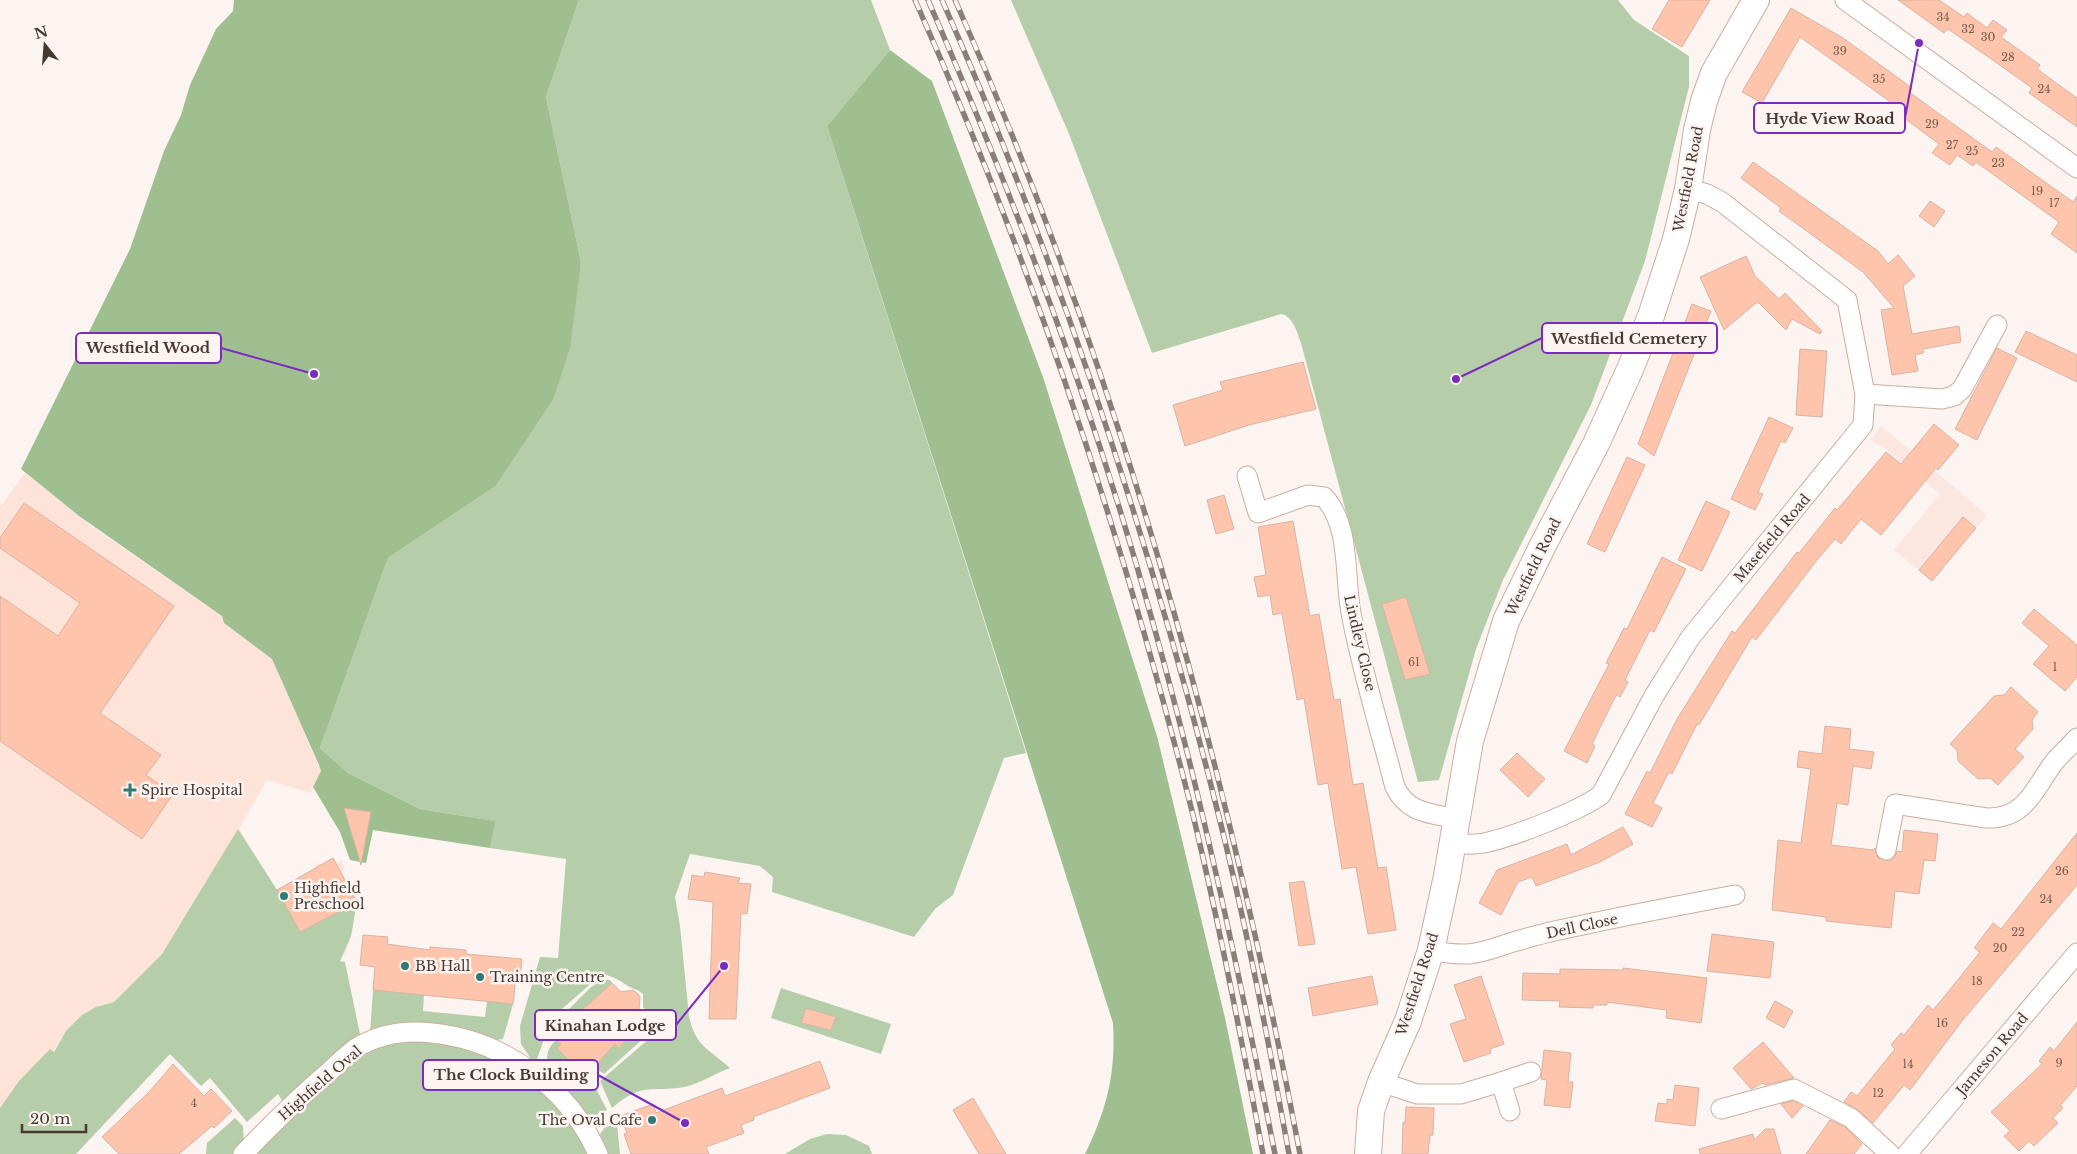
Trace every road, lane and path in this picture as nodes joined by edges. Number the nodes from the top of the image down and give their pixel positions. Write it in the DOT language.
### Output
graph roads {
  1 [pos="1756,0"];
  2 [pos="1844,0"];
  3 [pos="2077,168"];
  4 [pos="1688,189"];
  5 [pos="1997,325"];
  6 [pos="1865,394"];
  7 [pos="1247,476"];
  8 [pos="2075,745"];
  9 [pos="1455,831"];
  10 [pos="1886,850"];
  11 [pos="1735,895"];
  12 [pos="1431,950"];
  13 [pos="2077,953"];
  14 [pos="1531,1072"];
  15 [pos="1381,1082"];
  16 [pos="1501,1082"];
  17 [pos="1722,1109"];
  18 [pos="1510,1111"];
  19 [pos="242,1154"];
  20 [pos="598,1154"];
  21 [pos="1368,1154"];
  22 [pos="1890,1154"];
  23 [pos="1907,1154"];
  1 -- 4 [label="street, Westfield Road"];
  2 -- 3 [label="street"];
  4 -- 6 [label="street, Masefield Road"];
  4 -- 9 [label="street, Westfield Road"];
  5 -- 6 [label="street"];
  6 -- 9 [label="street, Masefield Road"];
  7 -- 9 [label="street, Lindley Close"];
  8 -- 10 [label="street"];
  9 -- 12 [label="street, Westfield Road"];
  11 -- 12 [label="street, Dell Close"];
  12 -- 15 [label="street, Westfield Road"];
  13 -- 23 [label="street, Jameson Road"];
  14 -- 16 [label="street"];
  15 -- 16 [label="street"];
  15 -- 21 [label="street, Westfield Road"];
  16 -- 18 [label="street"];
  17 -- 22 [label="street"];
  19 -- 20 [label="street, Highfield Oval"];
}
